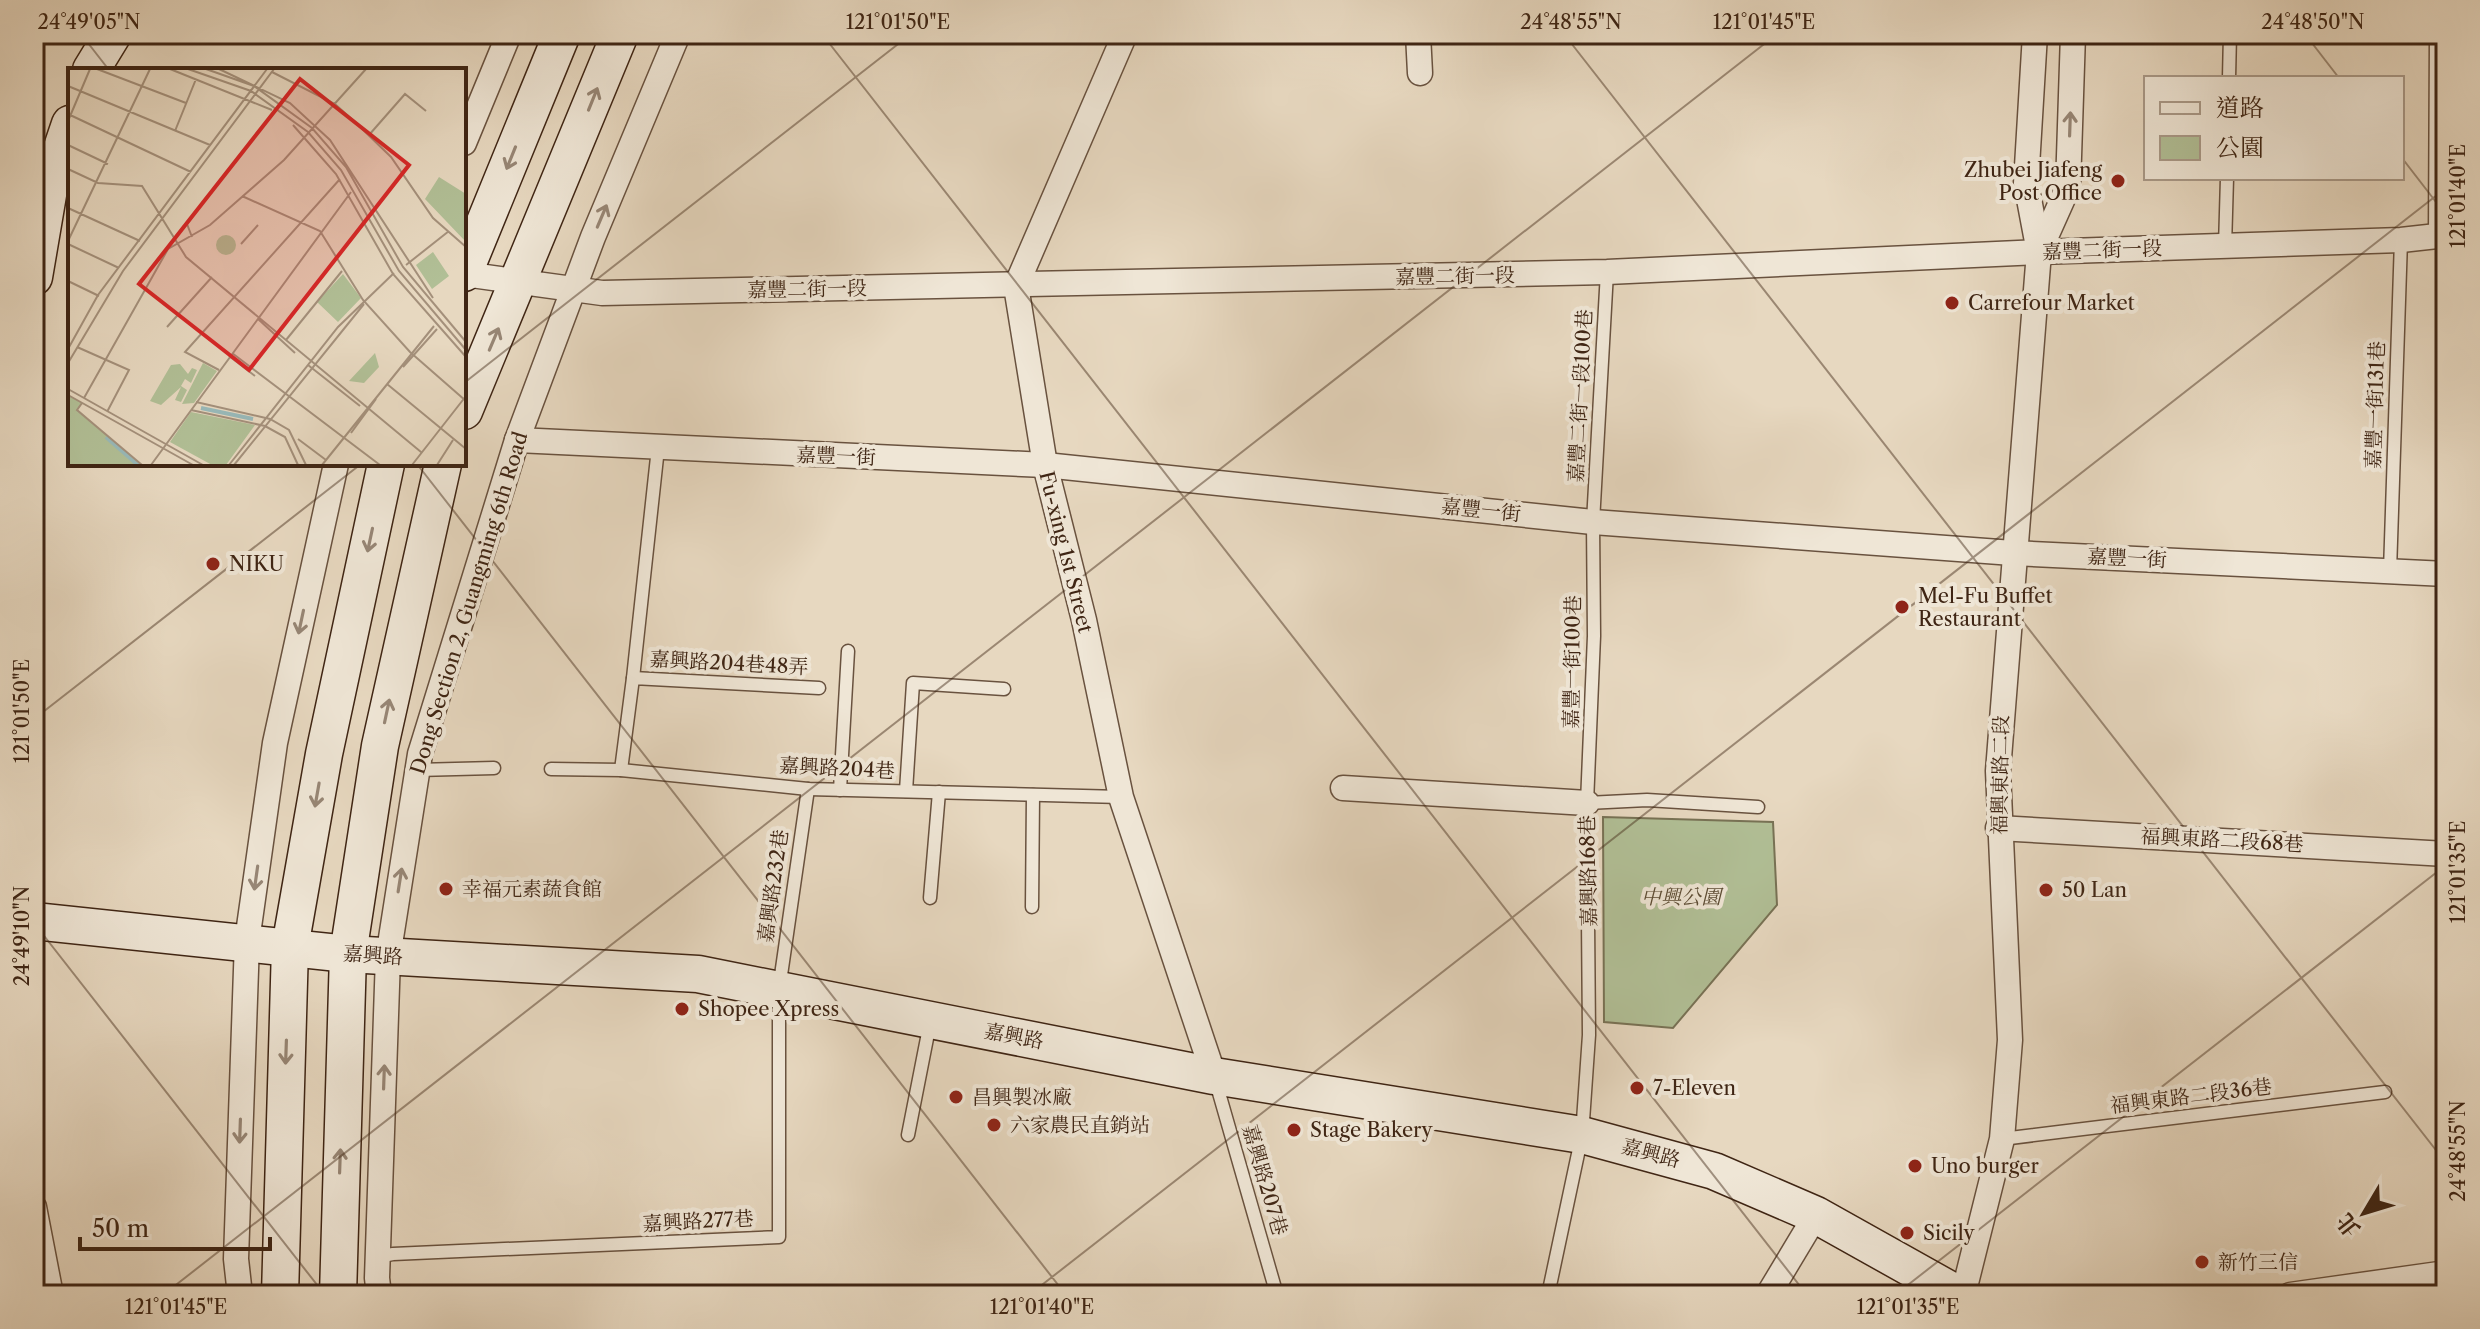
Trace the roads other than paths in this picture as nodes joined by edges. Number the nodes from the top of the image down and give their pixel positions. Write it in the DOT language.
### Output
graph roads {
  1 [pos="97,34"];
  2 [pos="113,34"];
  3 [pos="509,34"];
  4 [pos="562,34"];
  5 [pos="620,34"];
  6 [pos="678,34"];
  7 [pos="1125,34"];
  8 [pos="1418,34"];
  9 [pos="2035,34"];
  10 [pos="2073,34"];
  11 [pos="2230,34"];
  12 [pos="2442,34"];
  13 [pos="89,68"];
  14 [pos="90,68"];
  15 [pos="1420,73"];
  16 [pos="2229,76"];
  17 [pos="68,129"];
  18 [pos="466,138"];
  19 [pos="2227,180"];
  20 [pos="41,192"];
  21 [pos="2443,235"];
  22 [pos="2401,240"];
  23 [pos="2225,247"];
  24 [pos="2039,252"];
  25 [pos="466,269"];
  26 [pos="1607,272"];
  27 [pos="466,274"];
  28 [pos="34,277"];
  29 [pos="519,281"];
  30 [pos="1016,286"];
  31 [pos="573,288"];
  32 [pos="466,406"];
  33 [pos="517,440"];
  34 [pos="658,448"];
  35 [pos="1045,465"];
  36 [pos="336,466"];
  37 [pos="386,466"];
  38 [pos="443,466"];
  39 [pos="1593,522"];
  40 [pos="2013,553"];
  41 [pos="2390,571"];
  42 [pos="2446,574"];
  43 [pos="848,651"];
  44 [pos="633,678"];
  45 [pos="819,688"];
  46 [pos="1004,689"];
  47 [pos="494,768"];
  48 [pos="551,769"];
  49 [pos="417,770"];
  50 [pos="621,770"];
  51 [pos="1343,788"];
  52 [pos="808,789"];
  53 [pos="840,790"];
  54 [pos="906,791"];
  55 [pos="939,792"];
  56 [pos="1033,795"];
  57 [pos="1121,797"];
  58 [pos="1587,803"];
  59 [pos="1758,807"];
  60 [pos="1998,828"];
  61 [pos="2446,854"];
  62 [pos="930,898"];
  63 [pos="1032,907"];
  64 [pos="34,921"];
  65 [pos="247,941"];
  66 [pos="290,947"];
  67 [pos="348,954"];
  68 [pos="388,957"];
  69 [pos="779,989"];
  70 [pos="931,1020"];
  71 [pos="1214,1076"];
  72 [pos="2385,1092"];
  73 [pos="908,1135"];
  74 [pos="1582,1135"];
  75 [pos="2002,1139"];
  76 [pos="34,1207"];
  77 [pos="1816,1215"];
  78 [pos="377,1257"];
  79 [pos="2446,1273"];
  80 [pos="51,1295"];
  81 [pos="240,1295"];
  82 [pos="280,1295"];
  83 [pos="338,1295"];
  84 [pos="379,1295"];
  85 [pos="1277,1295"];
  86 [pos="1548,1295"];
  87 [pos="1768,1295"];
  88 [pos="1961,1295"];
  89 [pos="2290,1295"];
  1 -- 13 [label="main road"];
  2 -- 14 [label="main road"];
  3 -- 18 [label="street"];
  4 -- 25 [label="main road, one-way"];
  29 -- 5 [label="main road, one-way"];
  31 -- 6 [label="street, Dong Section 2, Guangming 6th Road, one-way"];
  7 -- 30 [label="street"];
  8 -- 15 [label="street"];
  9 -- 24 [label="street, 福興東路二段"];
  24 -- 10 [label="street, 福興東路二段, one-way"];
  11 -- 16 [label="lane"];
  12 -- 21 [label="street"];
  17 -- 20 [label="main road"];
  19 -- 23 [label="lane"];
  20 -- 28 [label="main road"];
  21 -- 22 [label="street, 嘉豐二街一段"];
  22 -- 23 [label="street, 嘉豐二街一段"];
  22 -- 41 [label="lane, 嘉豐一街131巷"];
  23 -- 24 [label="street, 嘉豐二街一段"];
  24 -- 26 [label="street, 嘉豐二街一段"];
  24 -- 40 [label="street, 福興東路二段"];
  26 -- 30 [label="street, 嘉豐二街一段"];
  26 -- 39 [label="lane, 嘉豐二街一段100巷"];
  27 -- 29 [label="street, 嘉豐二街一段"];
  29 -- 31 [label="street, 嘉豐二街一段"];
  32 -- 29 [label="main road, one-way"];
  30 -- 31 [label="street, 嘉豐二街一段"];
  30 -- 35 [label="street, Fu-xing 1st Street"];
  31 -- 33 [label="street, Dong Section 2, Guangming 6th Road"];
  33 -- 34 [label="street, 嘉豐一街"];
  33 -- 49 [label="street, Dong Section 2, Guangming 6th Road"];
  34 -- 35 [label="street, 嘉豐一街"];
  34 -- 44 [label="lane"];
  35 -- 39 [label="street, 嘉豐一街"];
  35 -- 57 [label="street, Fu-xing 1st Street"];
  36 -- 65 [label="street, one-way"];
  37 -- 66 [label="main road, one-way"];
  67 -- 38 [label="main road, Dong Section 2, Guangming 6th Road, one-way"];
  39 -- 40 [label="street, 嘉豐一街"];
  39 -- 58 [label="lane, 嘉豐一街100巷"];
  40 -- 41 [label="street, 嘉豐一街"];
  40 -- 60 [label="street, 福興東路二段"];
  41 -- 42 [label="street, 嘉豐一街"];
  43 -- 53 [label="lane"];
  44 -- 45 [label="lane, 嘉興路204巷48弄"];
  44 -- 50 [label="lane, 嘉興路204巷48弄"];
  46 -- 54 [label="lane"];
  47 -- 49 [label="lane"];
  48 -- 50 [label="lane, 嘉興路204巷"];
  68 -- 49 [label="street, Dong Section 2, Guangming 6th Road, one-way"];
  50 -- 52 [label="lane, 嘉興路204巷"];
  51 -- 58 [label="street, 嘉興路168巷"];
  52 -- 53 [label="lane, 嘉興路204巷"];
  52 -- 69 [label="lane, 嘉興路232巷"];
  53 -- 54 [label="lane, 嘉興路204巷"];
  54 -- 55 [label="lane, 嘉興路204巷"];
  55 -- 56 [label="lane, 嘉興路204巷"];
  55 -- 62 [label="lane"];
  56 -- 57 [label="lane, 嘉興路204巷"];
  56 -- 63 [label="lane"];
  57 -- 71 [label="street, Fu-xing 1st Street"];
  58 -- 59 [label="lane"];
  58 -- 74 [label="lane, 嘉興路168巷"];
  60 -- 61 [label="street, 福興東路二段68巷"];
  60 -- 75 [label="street, 福興東路二段"];
  64 -- 65 [label="main road, 嘉興路"];
  65 -- 66 [label="main road, 嘉興路"];
  65 -- 81 [label="street, one-way"];
  66 -- 67 [label="main road, 嘉興路"];
  66 -- 82 [label="main road, one-way"];
  67 -- 68 [label="main road, 嘉興路"];
  83 -- 67 [label="main road, Dong Section 2, Guangming 6th Road, one-way"];
  68 -- 69 [label="main road, 嘉興路"];
  78 -- 68 [label="street, Dong Section 2, Guangming 6th Road, one-way"];
  69 -- 70 [label="main road, 嘉興路"];
  69 -- 78 [label="lane, 嘉興路277巷"];
  70 -- 71 [label="main road, 嘉興路"];
  70 -- 73 [label="lane"];
  71 -- 74 [label="main road, 嘉興路"];
  71 -- 85 [label="lane, 嘉興路207巷"];
  72 -- 75 [label="lane, 福興東路二段36巷"];
  74 -- 77 [label="main road, 嘉興路"];
  74 -- 86 [label="lane, 嘉興路168巷"];
  75 -- 88 [label="street, 福興東路二段"];
  76 -- 80 [label="street"];
  77 -- 87 [label="street"];
  77 -- 88 [label="main road, 嘉興路"];
  78 -- 84 [label="street, Dong Section 2, Guangming 6th Road"];
  79 -- 89 [label="street"];
}
